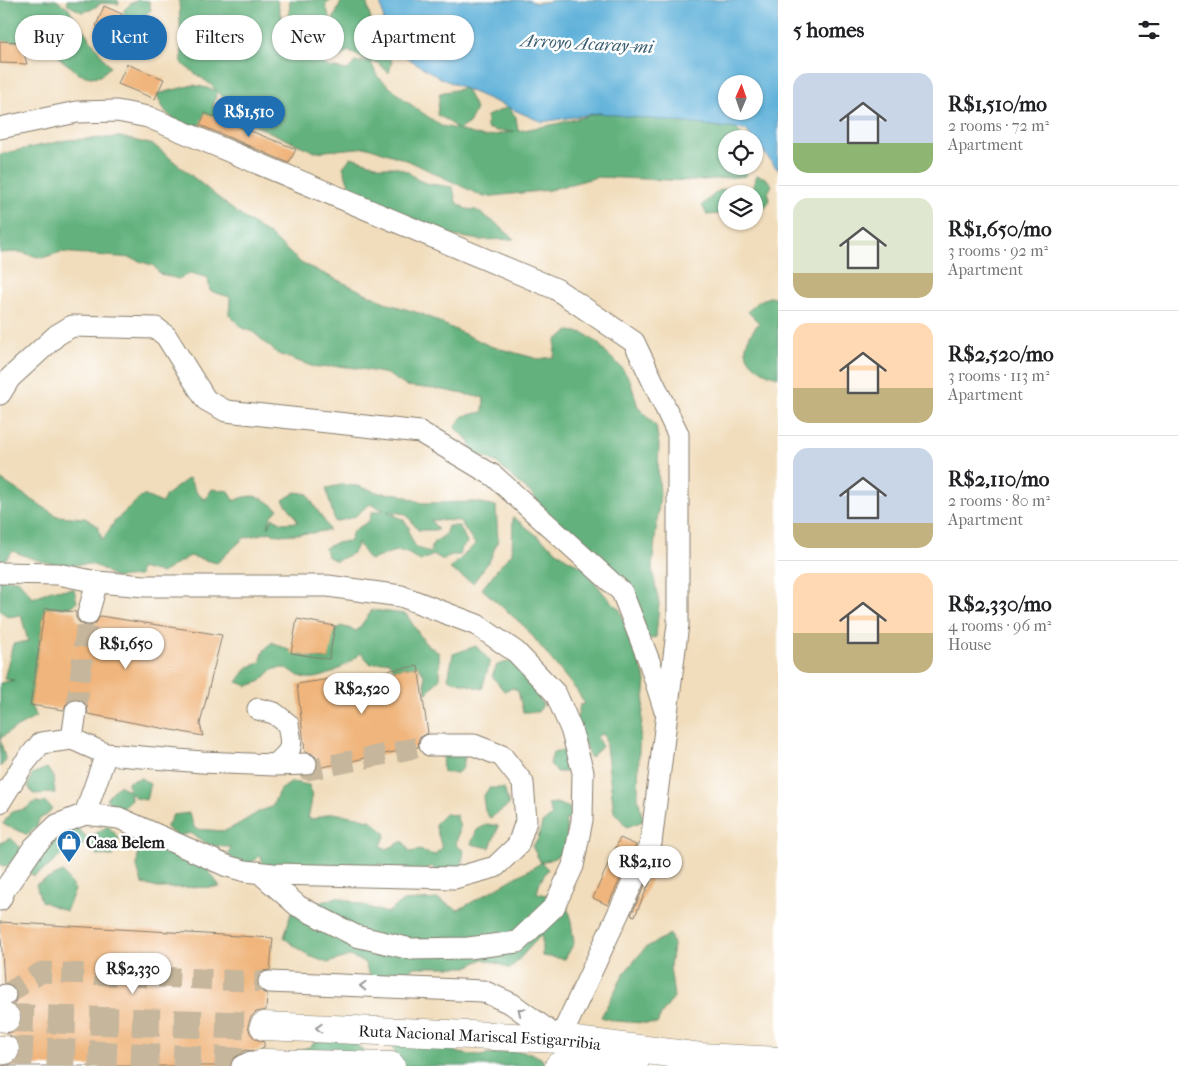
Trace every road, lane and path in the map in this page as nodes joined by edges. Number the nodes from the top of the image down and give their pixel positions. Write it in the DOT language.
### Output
graph roads {
  1 [pos="0,128"];
  2 [pos="0,394"];
  3 [pos="0,573"];
  4 [pos="98,582"];
  5 [pos="88,614"];
  6 [pos="258,709"];
  7 [pos="76,712"];
  8 [pos="667,715"];
  9 [pos="72,739"];
  10 [pos="430,745"];
  11 [pos="106,754"];
  12 [pos="306,764"];
  13 [pos="275,765"];
  14 [pos="0,802"];
  15 [pos="85,814"];
  16 [pos="259,872"];
  17 [pos="0,900"];
  18 [pos="269,982"];
  19 [pos="264,1026"];
  20 [pos="560,1039"];
  21 [pos="701,1057"];
  22 [pos="778,1061"];
  23 [pos="252,1063"];
  24 [pos="295,1064"];
  25 [pos="391,1066"];
  26 [pos="559,1066"];
  1 -- 8 [label="lane"];
  2 -- 8 [label="lane"];
  3 -- 4 [label="lane"];
  4 -- 5 [label="lane"];
  4 -- 16 [label="lane"];
  6 -- 13 [label="lane"];
  7 -- 9 [label="lane"];
  8 -- 20 [label="lane"];
  9 -- 11 [label="lane"];
  9 -- 14 [label="lane"];
  10 -- 16 [label="lane"];
  11 -- 13 [label="lane"];
  11 -- 15 [label="lane"];
  12 -- 13 [label="lane"];
  15 -- 16 [label="lane"];
  15 -- 17 [label="lane"];
  20 -- 18 [label="lane, one-way"];
  20 -- 19 [label="highway, Ruta Nacional Mariscal Estigarribia, one-way"];
  20 -- 21 [label="highway, Ruta Nacional Mariscal Estigarribia"];
  21 -- 22 [label="highway"];
  21 -- 26 [label="highway, Ruta Nacional Mariscal Estigarribia"];
  23 -- 24 [label="highway"];
  24 -- 25 [label="highway"];
}
